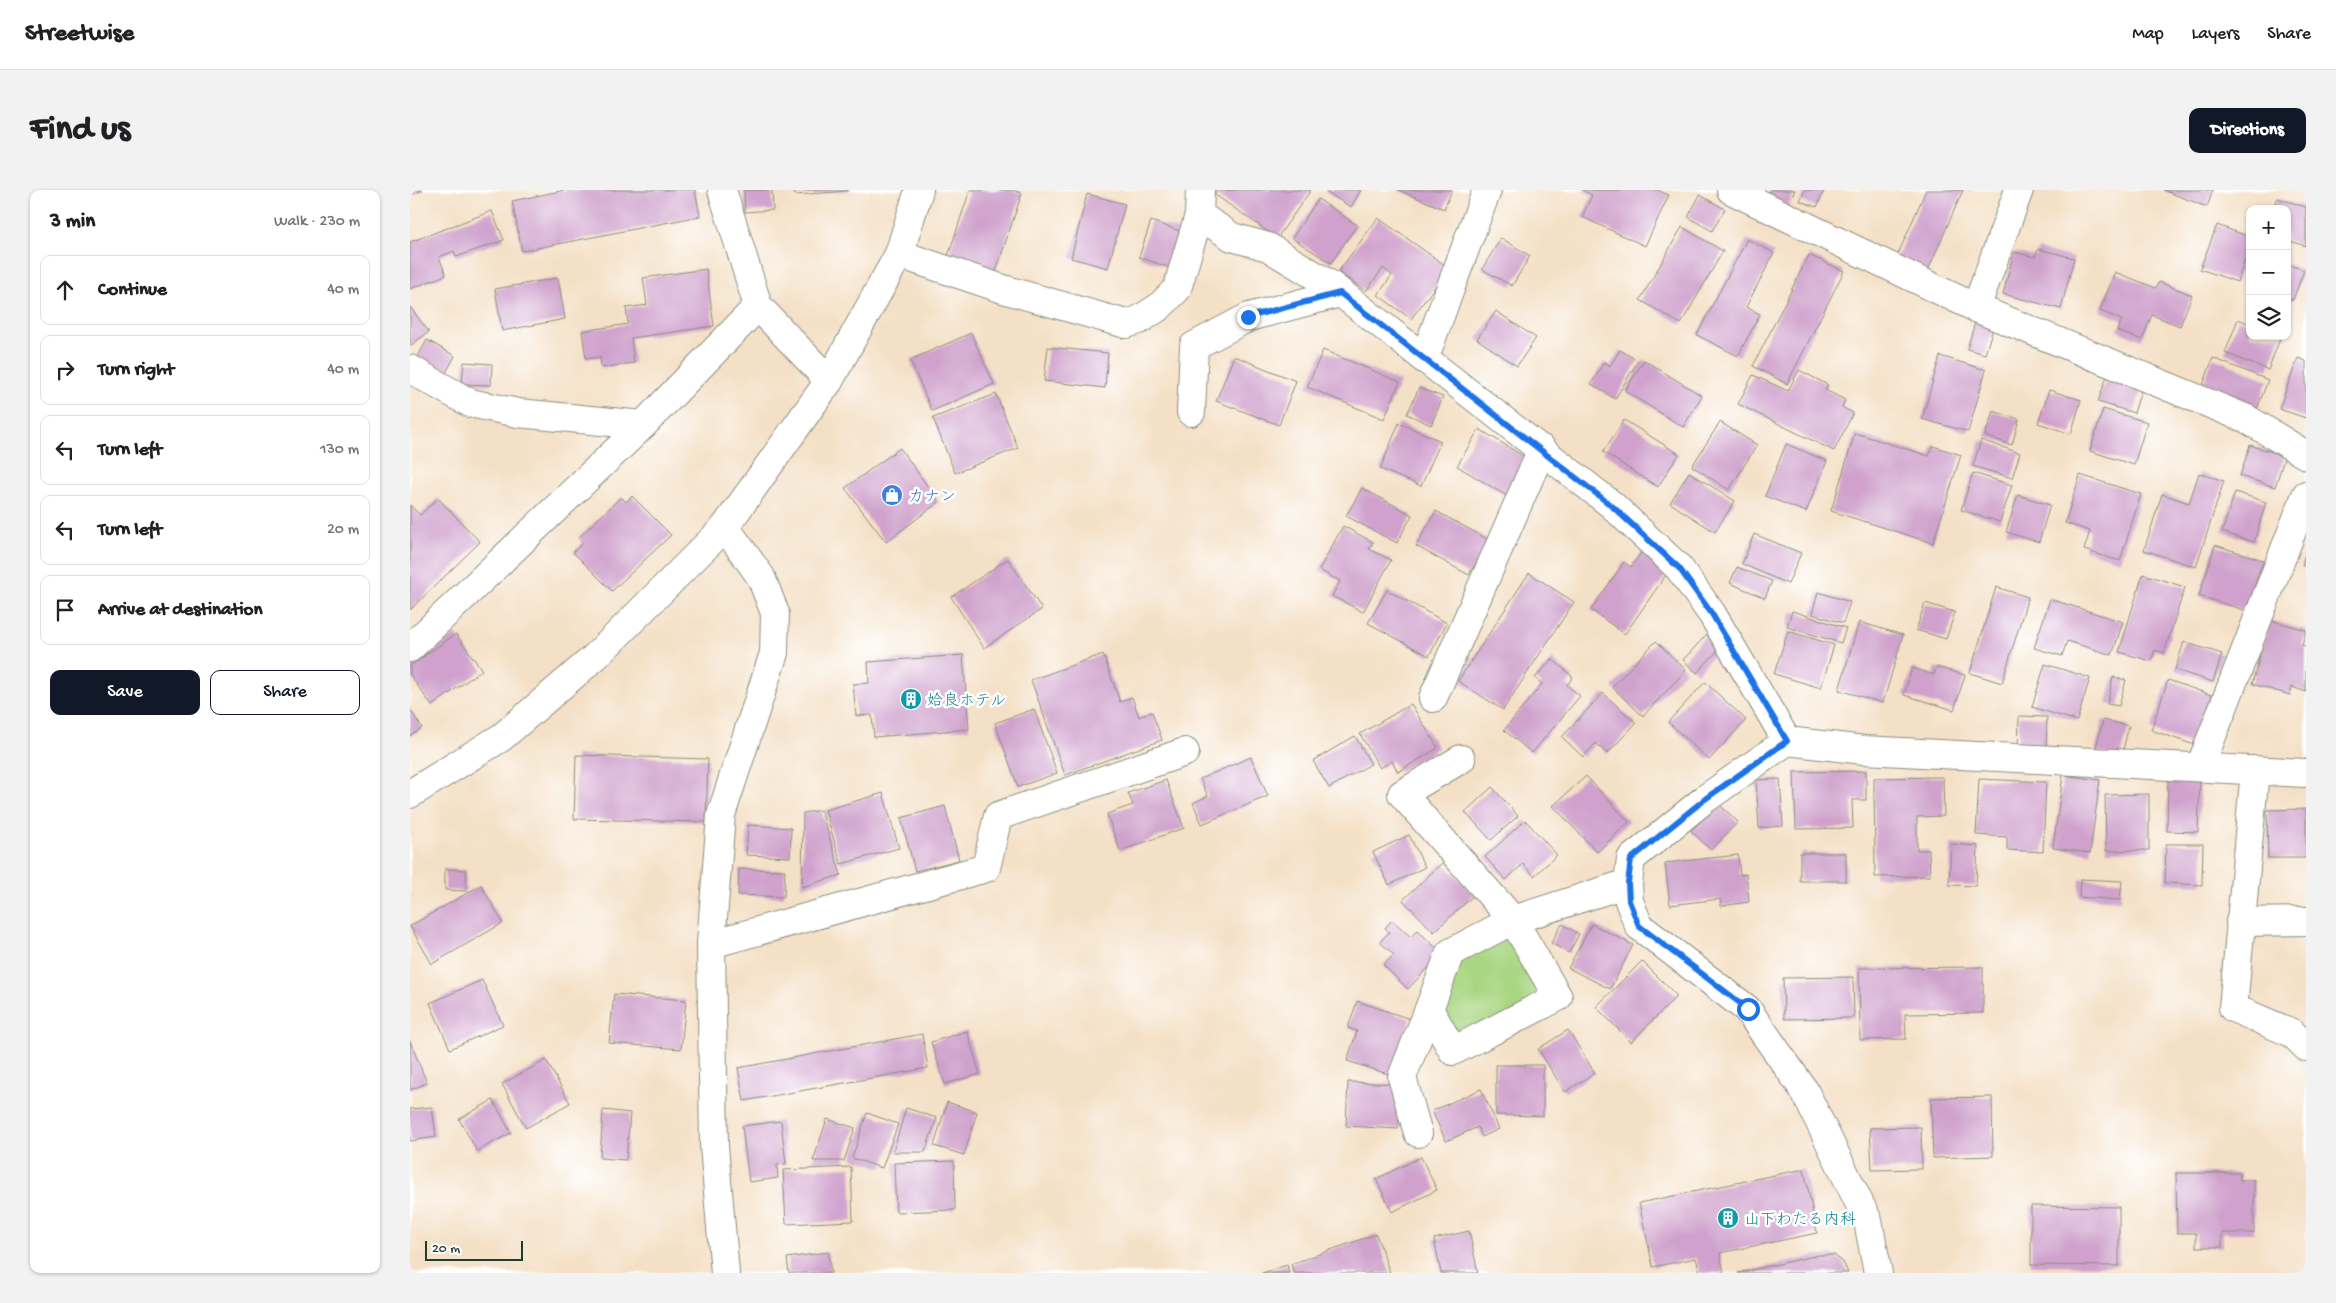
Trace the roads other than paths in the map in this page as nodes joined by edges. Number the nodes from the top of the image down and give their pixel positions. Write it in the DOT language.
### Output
graph roads {
  1 [pos="722,190"];
  2 [pos="919,190"];
  3 [pos="1487,190"];
  4 [pos="1731,190"];
  5 [pos="2019,190"];
  6 [pos="1200,203"];
  7 [pos="899,254"];
  8 [pos="1340,293"];
  9 [pos="758,306"];
  10 [pos="1976,308"];
  11 [pos="1424,359"];
  12 [pos="410,369"];
  13 [pos="829,380"];
  14 [pos="1191,412"];
  15 [pos="643,424"];
  16 [pos="1542,449"];
  17 [pos="2306,455"];
  18 [pos="2306,494"];
  19 [pos="724,527"];
  20 [pos="410,648"];
  21 [pos="1433,698"];
  22 [pos="1787,741"];
  23 [pos="1185,752"];
  24 [pos="1461,758"];
  25 [pos="2200,767"];
  26 [pos="2255,770"];
  27 [pos="2306,774"];
  28 [pos="410,794"];
  29 [pos="1628,883"];
  30 [pos="1513,920"];
  31 [pos="2306,921"];
  32 [pos="2240,922"];
  33 [pos="711,944"];
  34 [pos="1429,1009"];
  35 [pos="2306,1047"];
  36 [pos="1418,1133"];
  37 [pos="725,1273"];
  38 [pos="1878,1273"];
  1 -- 9 [label="street"];
  2 -- 7 [label="street"];
  3 -- 11 [label="street"];
  4 -- 10 [label="street"];
  5 -- 10 [label="street"];
  6 -- 7 [label="street"];
  6 -- 8 [label="street"];
  7 -- 13 [label="street"];
  8 -- 11 [label="street"];
  8 -- 14 [label="street"];
  9 -- 13 [label="street"];
  9 -- 15 [label="street"];
  10 -- 17 [label="street"];
  11 -- 16 [label="street"];
  12 -- 15 [label="street"];
  13 -- 19 [label="street"];
  15 -- 20 [label="street"];
  16 -- 21 [label="street"];
  16 -- 22 [label="street"];
  18 -- 25 [label="street"];
  19 -- 28 [label="street"];
  19 -- 33 [label="street"];
  22 -- 25 [label="street"];
  22 -- 29 [label="street"];
  23 -- 33 [label="street"];
  24 -- 30 [label="street"];
  25 -- 26 [label="street"];
  26 -- 27 [label="street"];
  26 -- 32 [label="street"];
  29 -- 30 [label="street"];
  29 -- 38 [label="street"];
  30 -- 34 [label="street"];
  30 -- 34 [label="street"];
  31 -- 32 [label="street"];
  32 -- 35 [label="street"];
  33 -- 37 [label="street"];
  34 -- 36 [label="street"];
}
